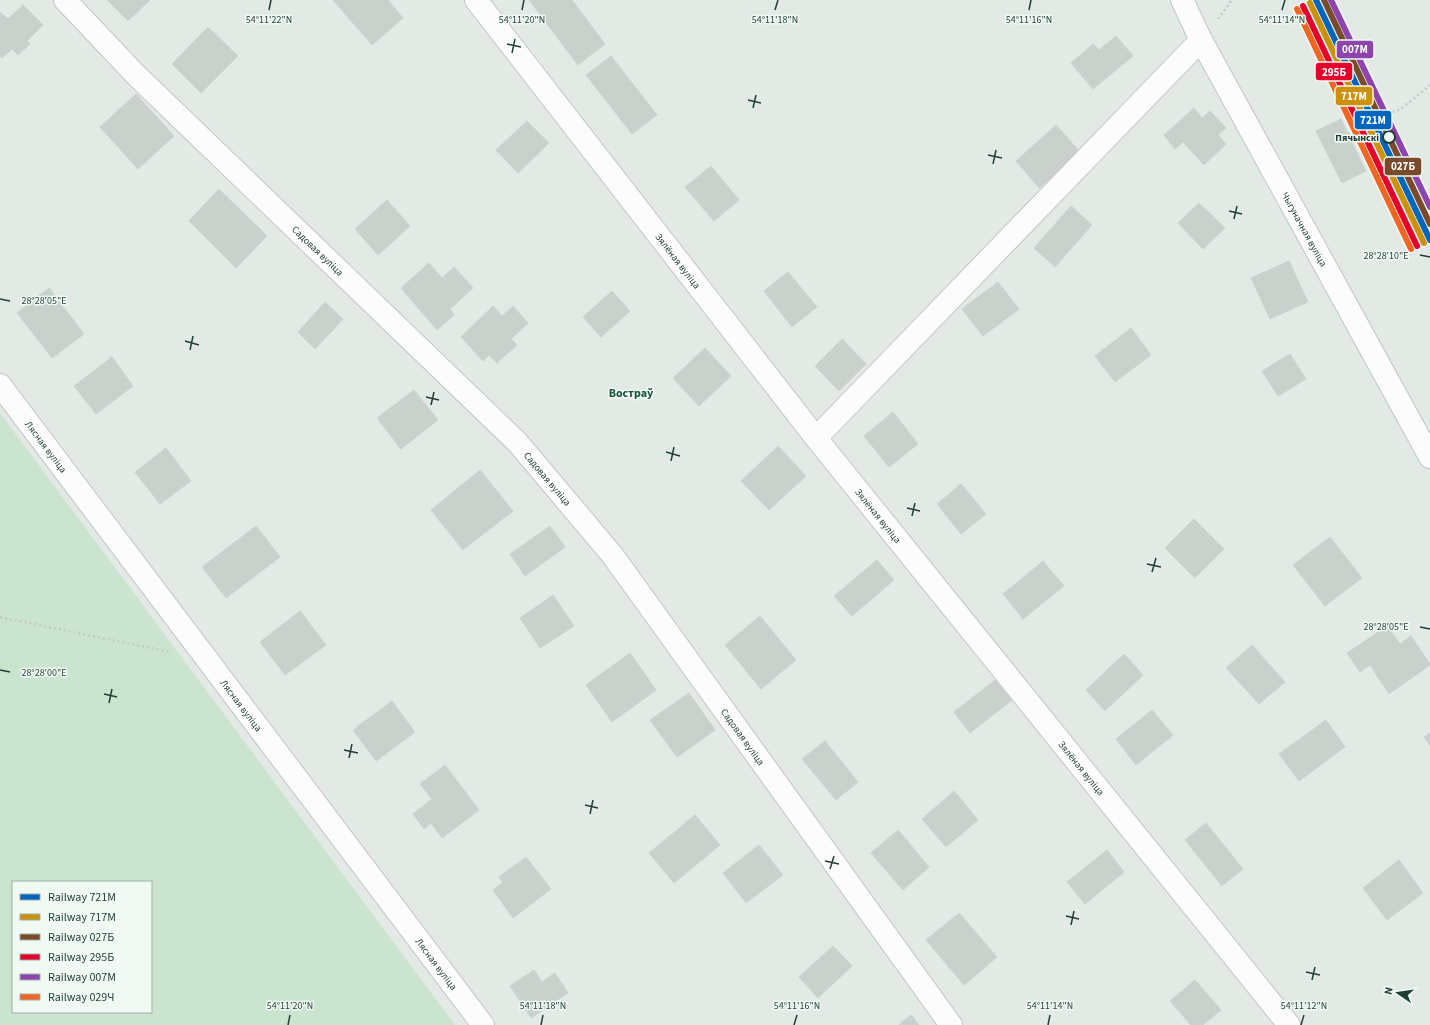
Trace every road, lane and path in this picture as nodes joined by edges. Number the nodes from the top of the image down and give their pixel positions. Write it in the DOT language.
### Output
graph roads {
  1 [pos="65,0"];
  2 [pos="476,0"];
  3 [pos="1182,0"];
  4 [pos="1201,40"];
  5 [pos="1430,84"];
  6 [pos="1348,134"];
  7 [pos="0,385"];
  8 [pos="816,438"];
  9 [pos="1430,457"];
  10 [pos="0,617"];
  11 [pos="171,652"];
  12 [pos="483,1025"];
  13 [pos="951,1025"];
  14 [pos="1289,1025"];
  1 -- 13 [label="street, Садовая вуліца"];
  2 -- 8 [label="street, Зялёная вуліца"];
  3 -- 4 [label="street, Чыгуначная вуліца"];
  4 -- 8 [label="street"];
  4 -- 9 [label="street, Чыгуначная вуліца"];
  5 -- 6 [label="path"];
  7 -- 12 [label="street, Лясная вуліца"];
  8 -- 14 [label="street, Зялёная вуліца"];
  10 -- 11 [label="path"];
}
